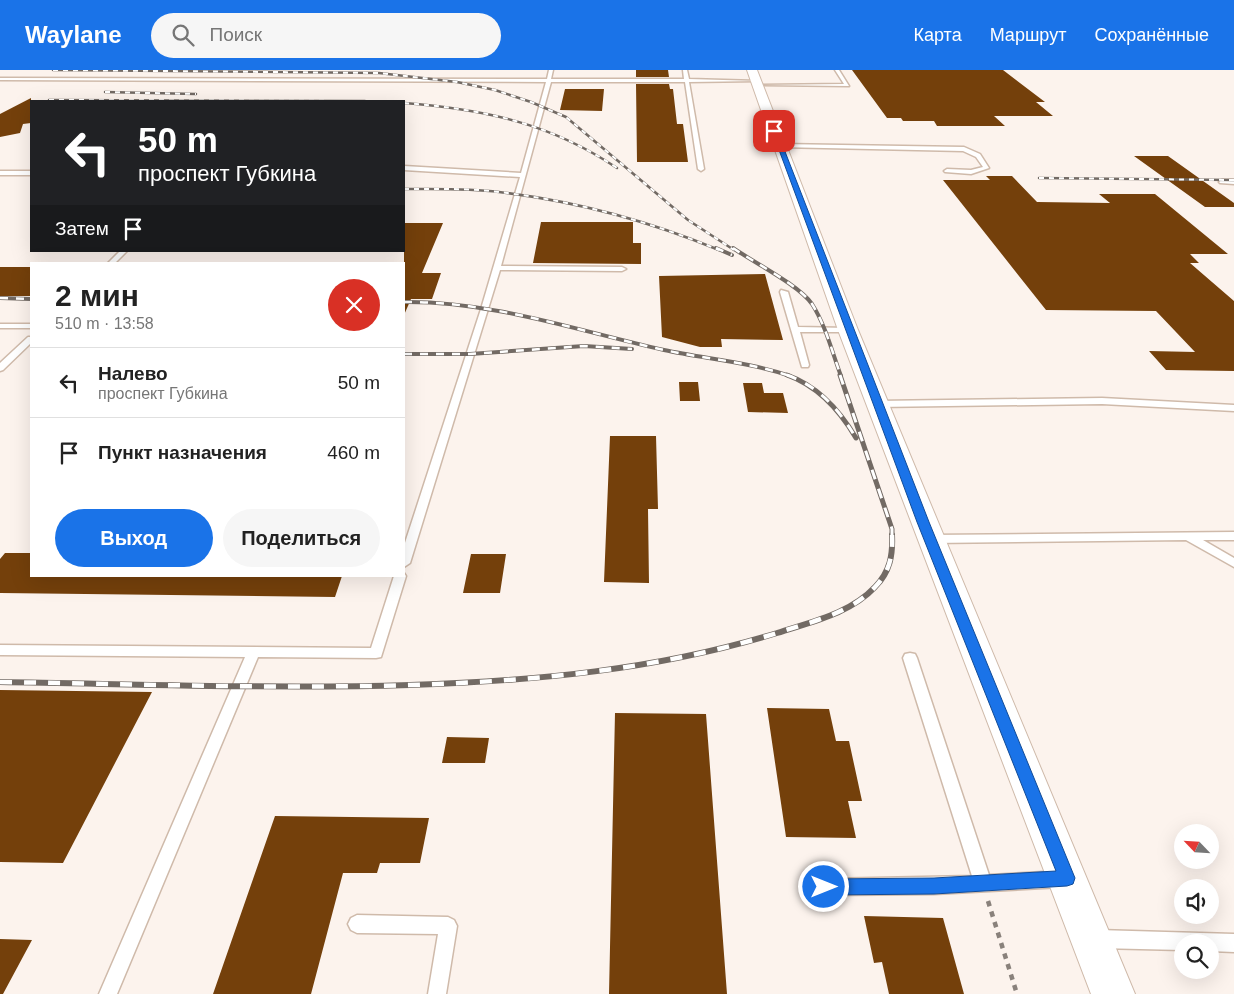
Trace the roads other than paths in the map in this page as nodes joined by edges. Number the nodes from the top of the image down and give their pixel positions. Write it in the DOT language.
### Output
graph roads {
  1 [pos="551,70"];
  2 [pos="685,70"];
  3 [pos="837,70"];
  4 [pos="24,73"];
  5 [pos="0,79"];
  6 [pos="12,79"];
  7 [pos="755,79"];
  8 [pos="548,81"];
  9 [pos="687,81"];
  10 [pos="0,85"];
  11 [pos="780,146"];
  12 [pos="817,147"];
  13 [pos="826,149"];
  14 [pos="405,168"];
  15 [pos="700,169"];
  16 [pos="947,171"];
  17 [pos="0,173"];
  18 [pos="30,173"];
  19 [pos="522,175"];
  20 [pos="1222,182"];
  21 [pos="1234,182"];
  22 [pos="123,252"];
  23 [pos="112,262"];
  24 [pos="496,268"];
  25 [pos="622,269"];
  26 [pos="784,292"];
  27 [pos="0,326"];
  28 [pos="30,326"];
  29 [pos="795,329"];
  30 [pos="848,330"];
  31 [pos="30,340"];
  32 [pos="805,365"];
  33 [pos="0,368"];
  34 [pos="877,404"];
  35 [pos="1234,408"];
  36 [pos="1234,536"];
  37 [pos="1188,537"];
  38 [pos="930,539"];
  39 [pos="405,560"];
  40 [pos="1234,563"];
  41 [pos="400,577"];
  42 [pos="0,650"];
  43 [pos="254,652"];
  44 [pos="910,658"];
  45 [pos="1067,878"];
  46 [pos="983,883"];
  47 [pos="824,887"];
  48 [pos="357,924"];
  49 [pos="1091,939"];
  50 [pos="1234,943"];
  51 [pos="108,994"];
  52 [pos="437,994"];
  53 [pos="1113,994"];
  1 -- 8 [label="lane"];
  2 -- 9 [label="lane"];
  3 -- 7 [label="lane"];
  4 -- 6 [label="lane"];
  5 -- 6 [label="lane"];
  6 -- 8 [label="lane"];
  6 -- 10 [label="lane"];
  7 -- 9 [label="lane"];
  7 -- 11 [label="main road"];
  8 -- 9 [label="lane"];
  8 -- 19 [label="lane"];
  9 -- 15 [label="lane"];
  11 -- 12 [label="lane"];
  11 -- 30 [label="main road"];
  12 -- 13 [label="lane"];
  12 -- 16 [label="lane"];
  14 -- 19 [label="lane"];
  17 -- 18 [label="lane"];
  19 -- 24 [label="lane"];
  20 -- 21 [label="lane"];
  22 -- 23 [label="lane"];
  24 -- 25 [label="lane"];
  24 -- 39 [label="lane"];
  26 -- 29 [label="lane"];
  27 -- 28 [label="lane"];
  29 -- 30 [label="lane"];
  29 -- 32 [label="lane"];
  30 -- 34 [label="main road"];
  31 -- 33 [label="lane"];
  34 -- 35 [label="lane"];
  34 -- 38 [label="main road"];
  36 -- 37 [label="lane"];
  37 -- 38 [label="lane"];
  37 -- 40 [label="lane"];
  38 -- 45 [label="main road"];
  41 -- 43 [label="lane"];
  42 -- 43 [label="lane"];
  43 -- 51 [label="lane"];
  44 -- 46 [label="lane"];
  45 -- 46 [label="lane"];
  45 -- 49 [label="main road"];
  46 -- 47 [label="lane"];
  48 -- 52 [label="lane"];
  49 -- 50 [label="lane"];
  49 -- 53 [label="main road"];
}
